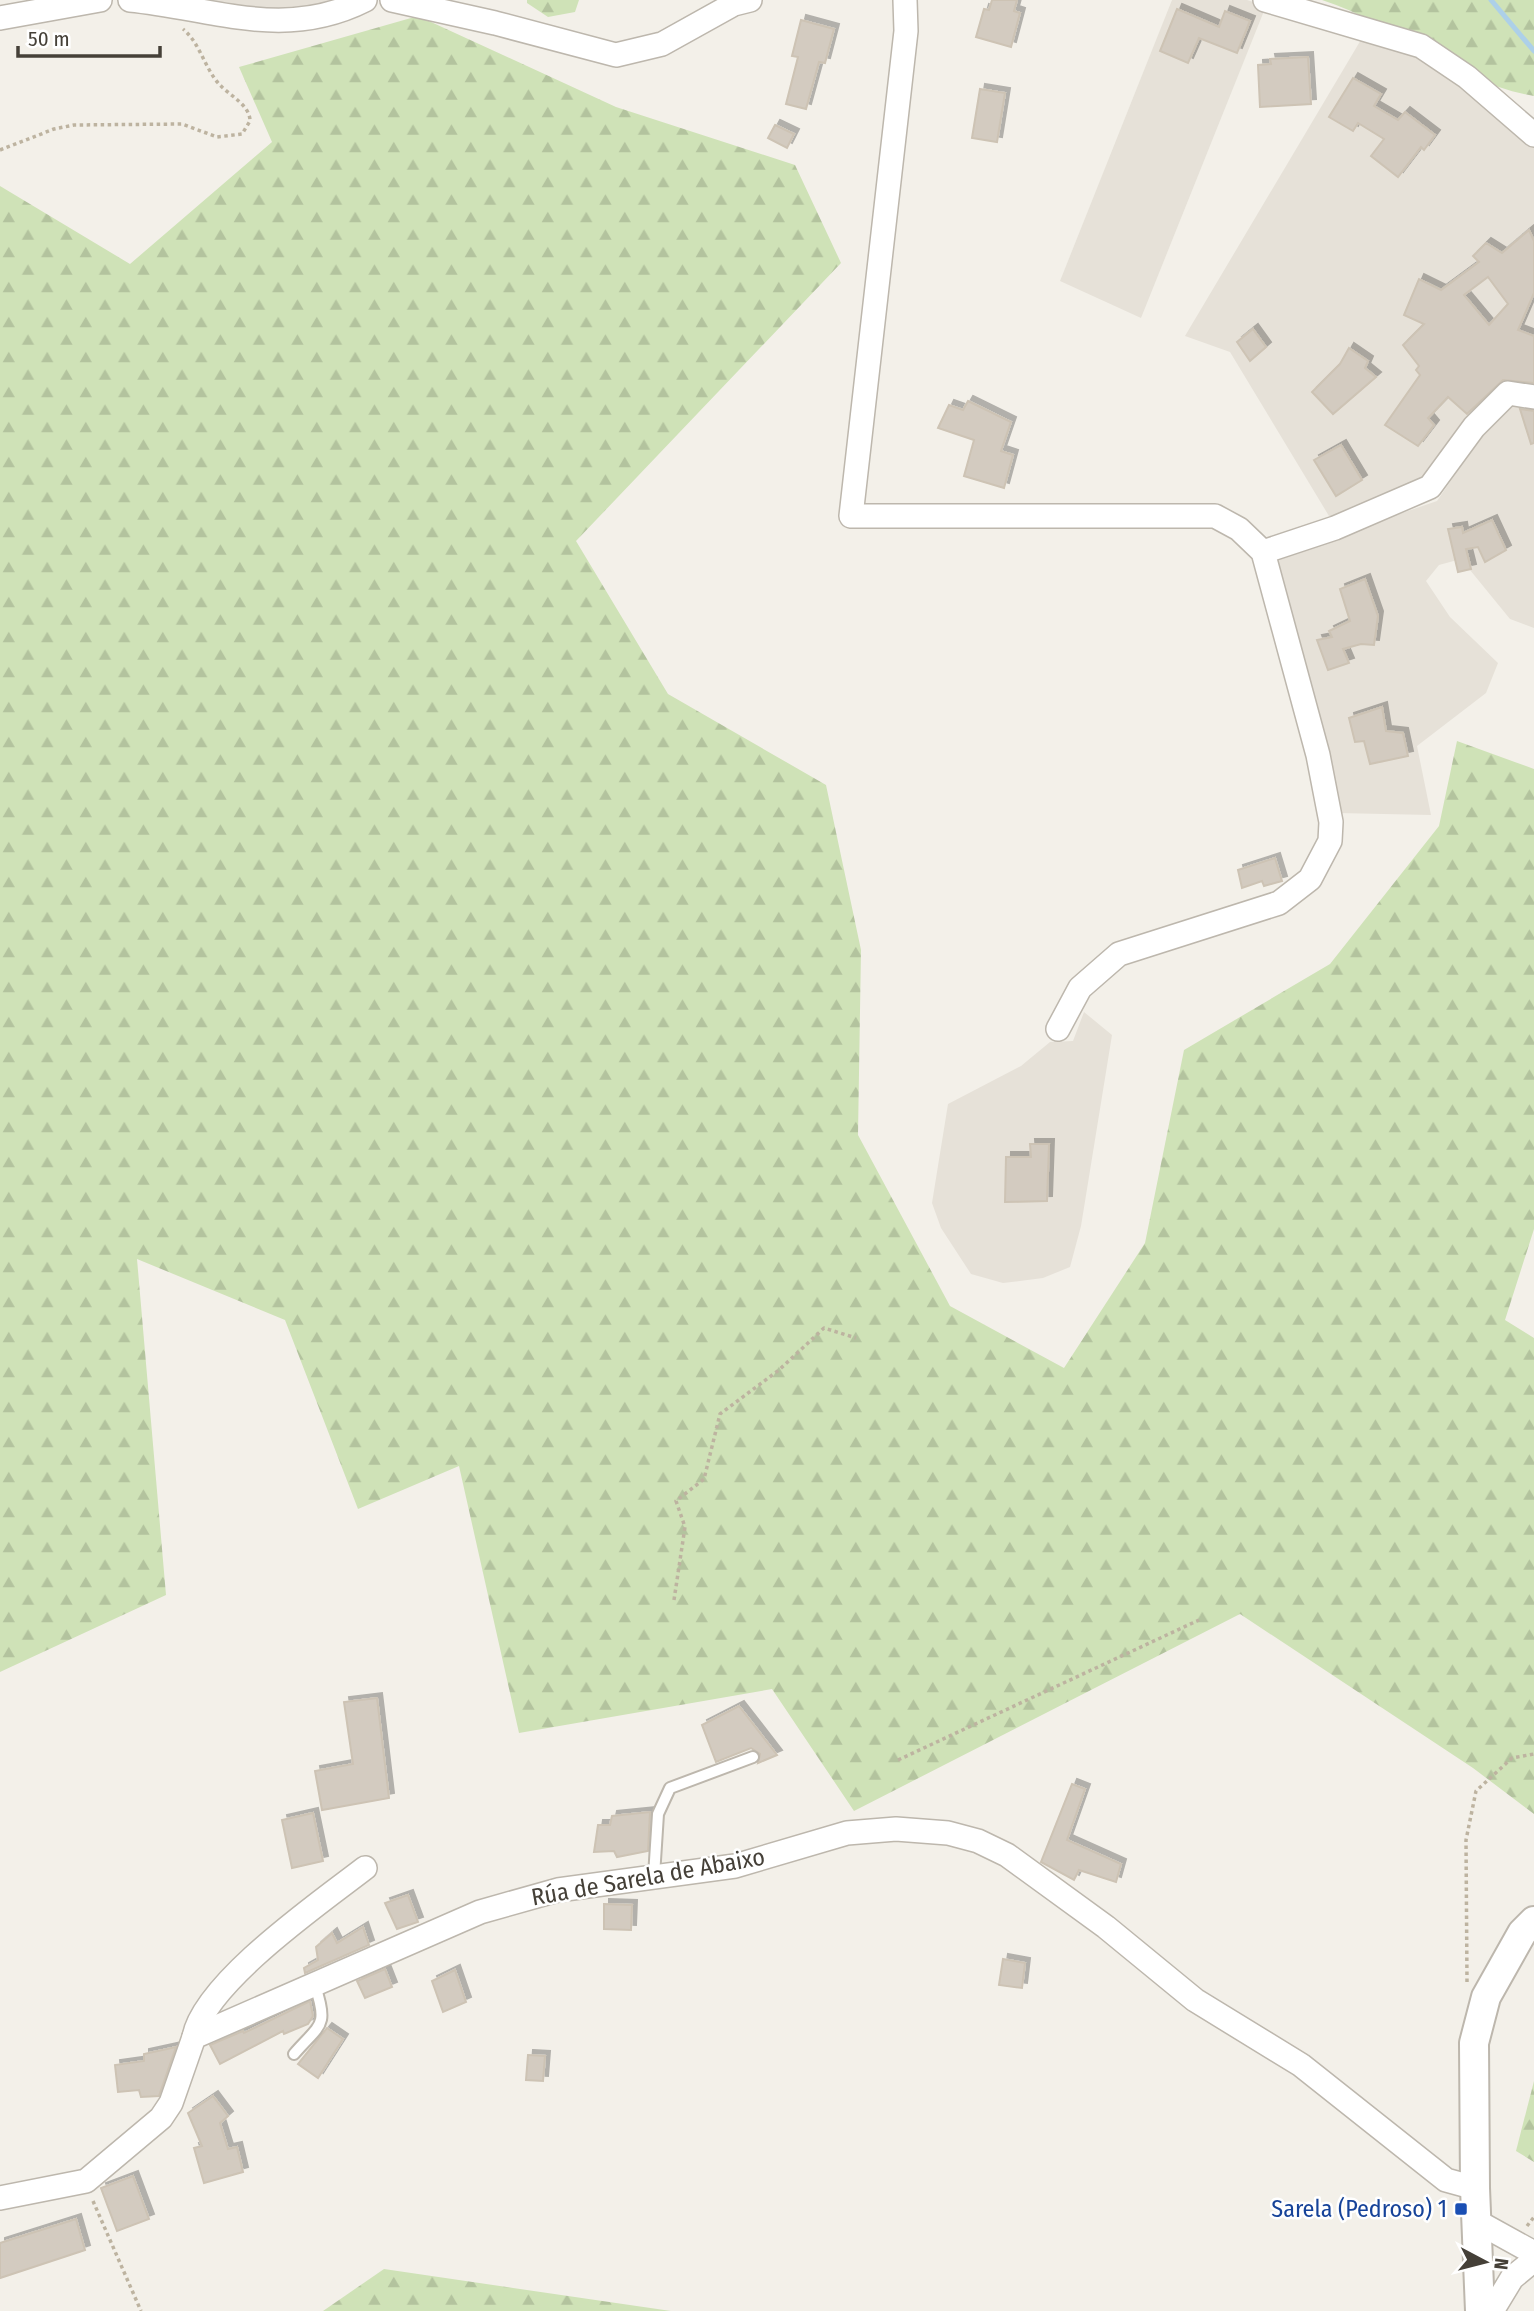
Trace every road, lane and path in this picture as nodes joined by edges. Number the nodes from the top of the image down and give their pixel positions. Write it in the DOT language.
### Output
graph roads {
  1 [pos="100,0"];
  2 [pos="130,0"];
  3 [pos="365,0"];
  4 [pos="392,0"];
  5 [pos="750,0"];
  6 [pos="905,0"];
  7 [pos="1265,0"];
  8 [pos="174,5"];
  9 [pos="0,18"];
  10 [pos="1534,135"];
  11 [pos="0,150"];
  12 [pos="1534,397"];
  13 [pos="1263,552"];
  14 [pos="1058,1029"];
  15 [pos="856,1338"];
  16 [pos="674,1601"];
  17 [pos="1199,1620"];
  18 [pos="1534,1754"];
  19 [pos="753,1758"];
  20 [pos="898,1760"];
  21 [pos="365,1868"];
  22 [pos="653,1876"];
  23 [pos="1534,1921"];
  24 [pos="315,1986"];
  25 [pos="1478,2023"];
  26 [pos="194,2037"];
  27 [pos="294,2054"];
  28 [pos="86,2181"];
  29 [pos="1475,2188"];
  30 [pos="0,2198"];
  31 [pos="1476,2221"];
  32 [pos="1534,2253"];
  33 [pos="1534,2260"];
  34 [pos="141,2311"];
  35 [pos="1480,2311"];
  36 [pos="1492,2311"];
  1 -- 9 [label="street"];
  2 -- 8 [label="street"];
  3 -- 8 [label="street"];
  4 -- 5 [label="street"];
  6 -- 13 [label="street"];
  7 -- 10 [label="street"];
  8 -- 11 [label="path"];
  12 -- 13 [label="street"];
  13 -- 14 [label="street"];
  15 -- 16 [label="path"];
  17 -- 20 [label="path"];
  18 -- 25 [label="path"];
  19 -- 22 [label="lane"];
  21 -- 26 [label="street"];
  22 -- 24 [label="street, Rúa de Sarela de Abaixo"];
  22 -- 29 [label="street, Rúa de Sarela de Abaixo"];
  23 -- 25 [label="street"];
  24 -- 26 [label="street, Rúa de Sarela de Abaixo"];
  24 -- 27 [label="lane"];
  25 -- 29 [label="street"];
  26 -- 28 [label="street"];
  28 -- 30 [label="street"];
  28 -- 34 [label="path"];
  29 -- 31 [label="street"];
  31 -- 32 [label="street"];
  31 -- 35 [label="street"];
  33 -- 36 [label="street"];
}
